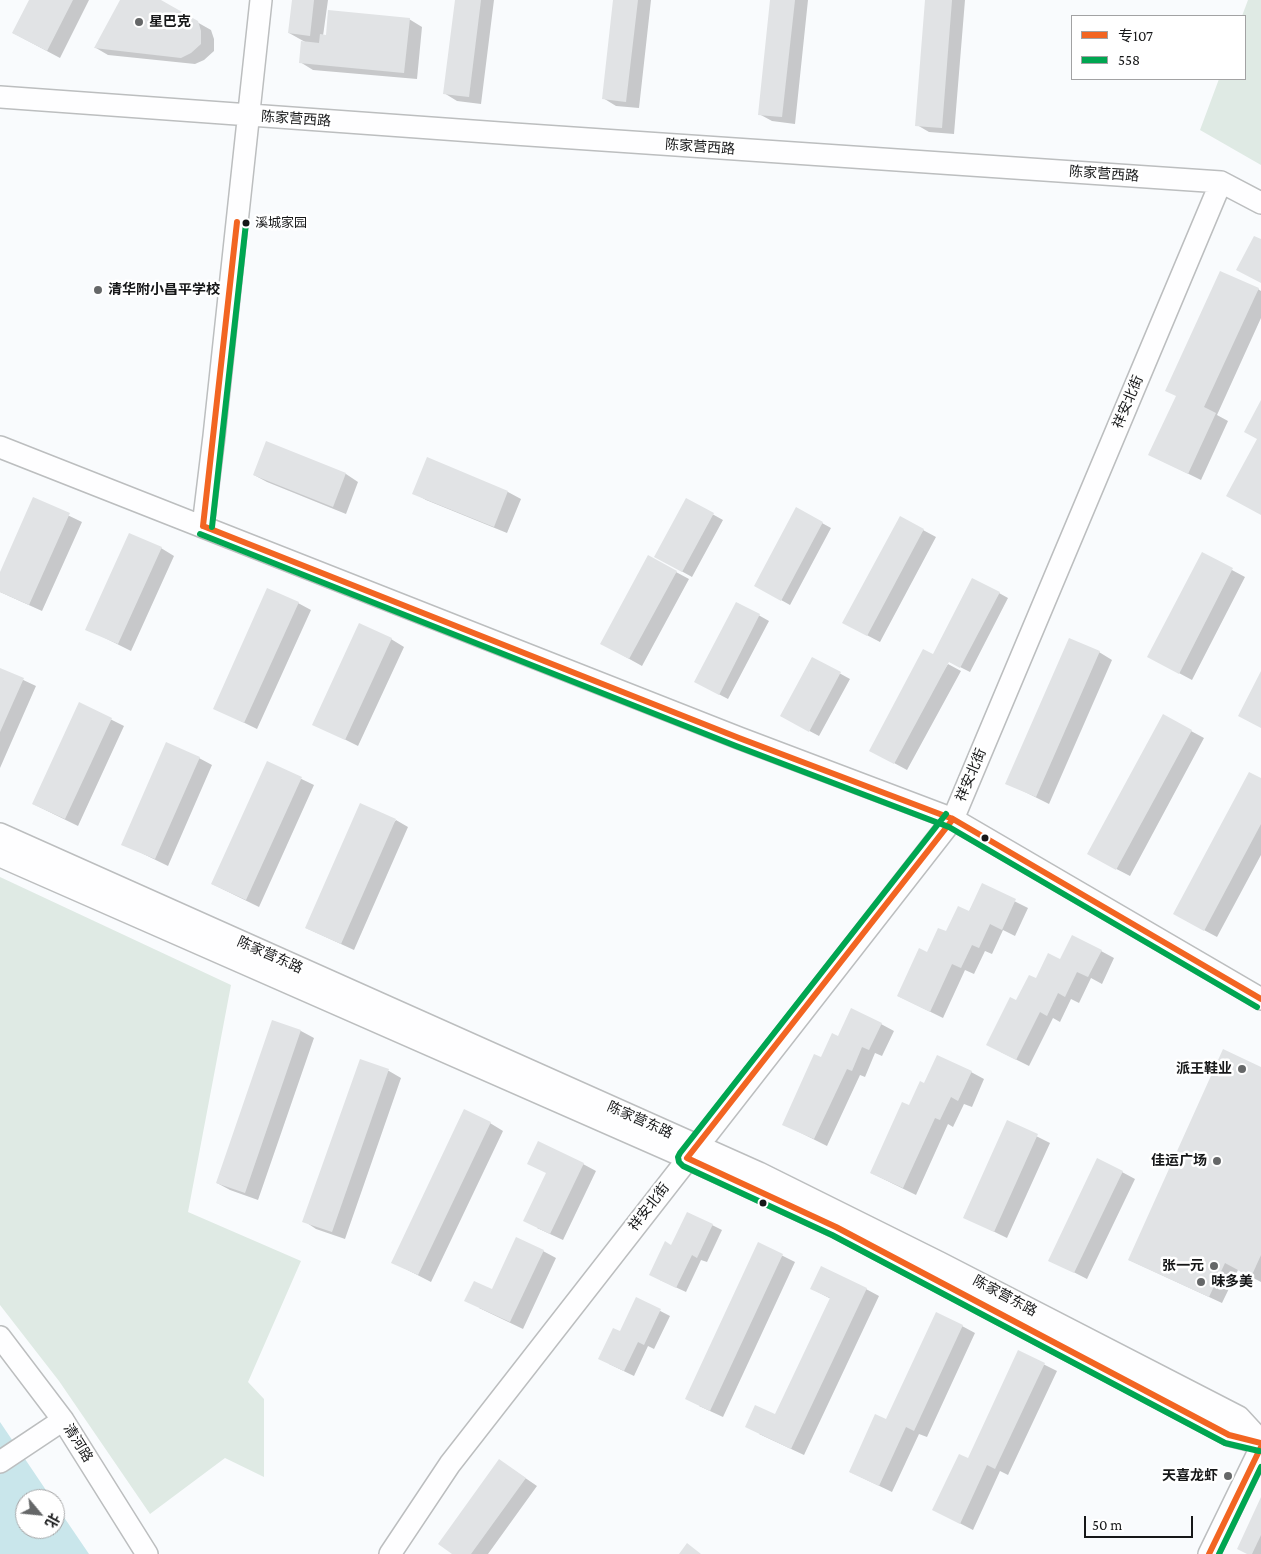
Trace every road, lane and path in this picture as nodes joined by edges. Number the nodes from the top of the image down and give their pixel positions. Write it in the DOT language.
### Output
graph roads {
  1 [pos="261,0"];
  2 [pos="0,97"];
  3 [pos="249,115"];
  4 [pos="1221,182"];
  5 [pos="1261,204"];
  6 [pos="0,446"];
  7 [pos="203,526"];
  8 [pos="953,819"];
  9 [pos="0,834"];
  10 [pos="0,856"];
  11 [pos="1261,999"];
  12 [pos="692,1152"];
  13 [pos="0,1337"];
  14 [pos="63,1420"];
  15 [pos="1261,1442"];
  16 [pos="1261,1447"];
  17 [pos="0,1462"];
  18 [pos="147,1554"];
  19 [pos="390,1554"];
  20 [pos="1210,1554"];
  1 -- 3 [label="street, 陈家营西路"];
  2 -- 3 [label="street"];
  3 -- 4 [label="street, 陈家营西路"];
  3 -- 7 [label="street"];
  4 -- 5 [label="street, 陈家营西路"];
  4 -- 8 [label="street, 祥安北街"];
  6 -- 7 [label="street"];
  7 -- 8 [label="street"];
  8 -- 11 [label="street"];
  8 -- 12 [label="street, 祥安北街"];
  9 -- 12 [label="street, 陈家营东路"];
  10 -- 12 [label="street, 陈家营东路"];
  12 -- 15 [label="street, 陈家营东路"];
  12 -- 19 [label="street, 祥安北街"];
  13 -- 14 [label="street, 清河路"];
  14 -- 17 [label="street"];
  14 -- 18 [label="street, 清河路"];
  16 -- 20 [label="street"];
}
